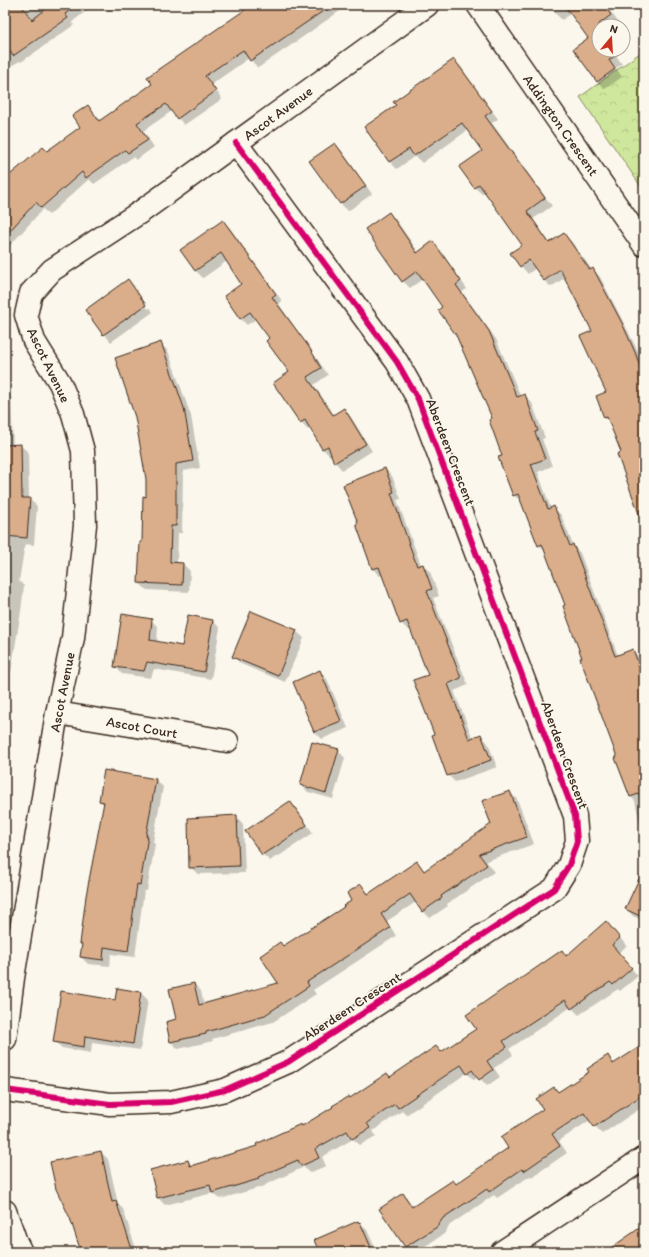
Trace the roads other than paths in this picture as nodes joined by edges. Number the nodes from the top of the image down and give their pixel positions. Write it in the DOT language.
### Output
graph roads {
  1 [pos="427,5"];
  2 [pos="478,5"];
  3 [pos="236,143"];
  4 [pos="644,246"];
  5 [pos="57,713"];
  6 [pos="226,741"];
  7 [pos="5,1039"];
  8 [pos="5,1090"];
  9 [pos="644,1158"];
  10 [pos="5,1211"];
  11 [pos="21,1252"];
  12 [pos="502,1252"];
  1 -- 3 [label="street, Ascot Avenue"];
  2 -- 4 [label="street, Addington Crescent"];
  3 -- 5 [label="street, Ascot Avenue"];
  3 -- 8 [label="street, Aberdeen Crescent"];
  5 -- 6 [label="street, Ascot Court"];
  5 -- 7 [label="street, Ascot Avenue"];
  9 -- 12 [label="street"];
  10 -- 11 [label="street"];
}
